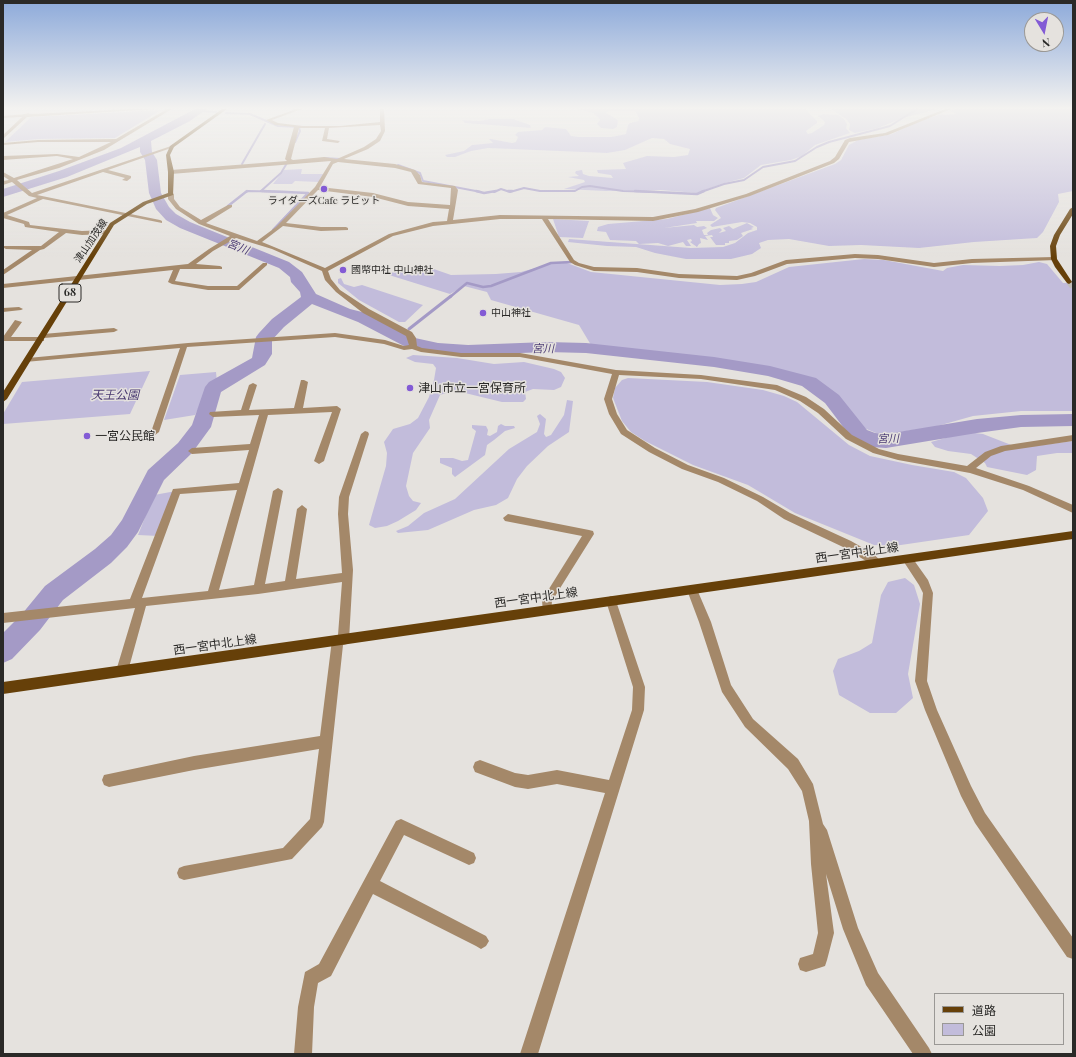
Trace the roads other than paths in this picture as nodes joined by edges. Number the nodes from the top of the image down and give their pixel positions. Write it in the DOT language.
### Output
graph roads {
  1 [pos="80,158"];
  2 [pos="133,158"];
  3 [pos="169,158"];
  4 [pos="288,158"];
  5 [pos="837,158"];
  6 [pos="337,159"];
  7 [pos="291,162"];
  8 [pos="394,166"];
  9 [pos="103,170"];
  10 [pos="388,170"];
  11 [pos="171,172"];
  12 [pos="3,174"];
  13 [pos="125,180"];
  14 [pos="15,181"];
  15 [pos="72,182"];
  16 [pos="420,182"];
  17 [pos="3,183"];
  18 [pos="442,185"];
  19 [pos="415,186"];
  20 [pos="317,188"];
  21 [pos="437,190"];
  22 [pos="170,194"];
  23 [pos="31,195"];
  24 [pos="41,198"];
  25 [pos="230,206"];
  26 [pos="451,207"];
  27 [pos="1073,209"];
  28 [pos="124,215"];
  29 [pos="3,216"];
  30 [pos="544,219"];
  31 [pos="160,222"];
  32 [pos="450,222"];
  33 [pos="202,223"];
  34 [pos="282,224"];
  35 [pos="346,229"];
  36 [pos="64,231"];
  37 [pos="107,232"];
  38 [pos="235,236"];
  39 [pos="259,242"];
  40 [pos="6,247"];
  41 [pos="38,248"];
  42 [pos="1054,259"];
  43 [pos="265,264"];
  44 [pos="190,266"];
  45 [pos="177,268"];
  46 [pos="220,268"];
  47 [pos="325,270"];
  48 [pos="3,273"];
  49 [pos="79,278"];
  50 [pos="1069,282"];
  51 [pos="3,286"];
  52 [pos="19,309"];
  53 [pos="3,310"];
  54 [pos="18,322"];
  55 [pos="114,330"];
  56 [pos="42,337"];
  57 [pos="4,339"];
  58 [pos="412,344"];
  59 [pos="184,346"];
  60 [pos="28,360"];
  61 [pos="616,372"];
  62 [pos="304,382"];
  63 [pos="253,385"];
  64 [pos="6,391"];
  65 [pos="3,399"];
  66 [pos="298,410"];
  67 [pos="244,412"];
  68 [pos="264,412"];
  69 [pos="214,414"];
  70 [pos="155,432"];
  71 [pos="365,434"];
  72 [pos="1073,438"];
  73 [pos="255,447"];
  74 [pos="192,451"];
  75 [pos="319,461"];
  76 [pos="971,470"];
  77 [pos="244,486"];
  78 [pos="278,490"];
  79 [pos="302,508"];
  80 [pos="1073,509"];
  81 [pos="508,518"];
  82 [pos="1073,535"];
  83 [pos="907,559"];
  84 [pos="876,563"];
  85 [pos="347,577"];
  86 [pos="290,585"];
  87 [pos="258,590"];
  88 [pos="692,590"];
  89 [pos="212,595"];
  90 [pos="611,601"];
  91 [pos="138,602"];
  92 [pos="546,610"];
  93 [pos="3,618"];
  94 [pos="341,640"];
  95 [pos="122,671"];
  96 [pos="3,688"];
  97 [pos="325,742"];
  98 [pos="480,767"];
  99 [pos="109,780"];
  100 [pos="614,788"];
  101 [pos="816,821"];
  102 [pos="469,858"];
  103 [pos="184,873"];
  104 [pos="370,884"];
  105 [pos="480,941"];
  106 [pos="1073,951"];
  107 [pos="806,964"];
  108 [pos="303,1054"];
  109 [pos="529,1054"];
  110 [pos="923,1054"];
  1 -- 14 [label="street"];
  2 -- 9 [label="street"];
  3 -- 11 [label="main road"];
  4 -- 7 [label="street"];
  5 -- 30 [label="street"];
  6 -- 7 [label="street"];
  6 -- 8 [label="street"];
  6 -- 20 [label="street"];
  7 -- 11 [label="street"];
  8 -- 10 [label="street"];
  8 -- 16 [label="street"];
  9 -- 13 [label="street"];
  9 -- 15 [label="street"];
  11 -- 22 [label="main road"];
  12 -- 14 [label="street"];
  14 -- 17 [label="street"];
  14 -- 23 [label="street"];
  15 -- 23 [label="street"];
  15 -- 24 [label="street"];
  16 -- 18 [label="street"];
  16 -- 19 [label="street"];
  18 -- 21 [label="street"];
  18 -- 26 [label="street"];
  20 -- 26 [label="street"];
  20 -- 34 [label="street"];
  22 -- 28 [label="main road, 津山加茂線 / 68"];
  22 -- 33 [label="street"];
  23 -- 24 [label="street"];
  24 -- 28 [label="street"];
  24 -- 29 [label="street"];
  25 -- 33 [label="street"];
  26 -- 32 [label="street"];
  27 -- 42 [label="main road"];
  28 -- 31 [label="street"];
  28 -- 37 [label="main road, 津山加茂線 / 68"];
  29 -- 36 [label="street"];
  30 -- 32 [label="street"];
  30 -- 42 [label="street"];
  32 -- 47 [label="street"];
  33 -- 38 [label="street"];
  34 -- 35 [label="street"];
  34 -- 39 [label="street"];
  36 -- 37 [label="street"];
  36 -- 41 [label="street"];
  37 -- 49 [label="main road, 津山加茂線 / 68"];
  38 -- 39 [label="street"];
  38 -- 44 [label="street"];
  39 -- 47 [label="street"];
  40 -- 41 [label="street"];
  41 -- 48 [label="street"];
  42 -- 50 [label="main road"];
  43 -- 45 [label="street"];
  44 -- 45 [label="street"];
  44 -- 46 [label="street"];
  45 -- 49 [label="street"];
  47 -- 58 [label="street"];
  49 -- 51 [label="street"];
  49 -- 56 [label="main road, 津山加茂線 / 68"];
  52 -- 53 [label="street"];
  54 -- 57 [label="street"];
  55 -- 56 [label="street"];
  56 -- 57 [label="street"];
  56 -- 60 [label="main road, 津山加茂線 / 68"];
  58 -- 59 [label="street"];
  58 -- 61 [label="street"];
  59 -- 60 [label="street"];
  59 -- 70 [label="street"];
  60 -- 64 [label="main road, 津山加茂線 / 68"];
  61 -- 76 [label="street"];
  61 -- 84 [label="street"];
  62 -- 66 [label="street"];
  63 -- 67 [label="street"];
  64 -- 65 [label="main road, 津山加茂線 / 68"];
  66 -- 68 [label="street"];
  66 -- 75 [label="street"];
  67 -- 68 [label="street"];
  67 -- 69 [label="street"];
  68 -- 73 [label="street"];
  71 -- 85 [label="street"];
  72 -- 76 [label="street"];
  73 -- 74 [label="street"];
  73 -- 77 [label="street"];
  76 -- 80 [label="street"];
  77 -- 89 [label="street"];
  77 -- 91 [label="street"];
  78 -- 87 [label="street"];
  79 -- 86 [label="street"];
  81 -- 92 [label="street"];
  82 -- 83 [label="main road, 西一宮中北上線"];
  83 -- 84 [label="main road, 西一宮中北上線"];
  83 -- 106 [label="street"];
  84 -- 88 [label="main road, 西一宮中北上線"];
  85 -- 86 [label="street"];
  85 -- 94 [label="street"];
  86 -- 87 [label="street"];
  87 -- 89 [label="street"];
  88 -- 90 [label="main road, 西一宮中北上線"];
  88 -- 101 [label="street"];
  89 -- 91 [label="street"];
  90 -- 92 [label="main road, 西一宮中北上線"];
  90 -- 100 [label="street"];
  91 -- 93 [label="street"];
  91 -- 95 [label="street"];
  92 -- 94 [label="main road, 西一宮中北上線"];
  94 -- 95 [label="main road, 西一宮中北上線"];
  94 -- 97 [label="street"];
  95 -- 96 [label="main road, 西一宮中北上線"];
  97 -- 99 [label="street"];
  97 -- 103 [label="street"];
  98 -- 100 [label="street"];
  100 -- 109 [label="street"];
  101 -- 107 [label="street"];
  101 -- 110 [label="street"];
  102 -- 104 [label="street"];
  104 -- 105 [label="street"];
  104 -- 108 [label="street"];
}
